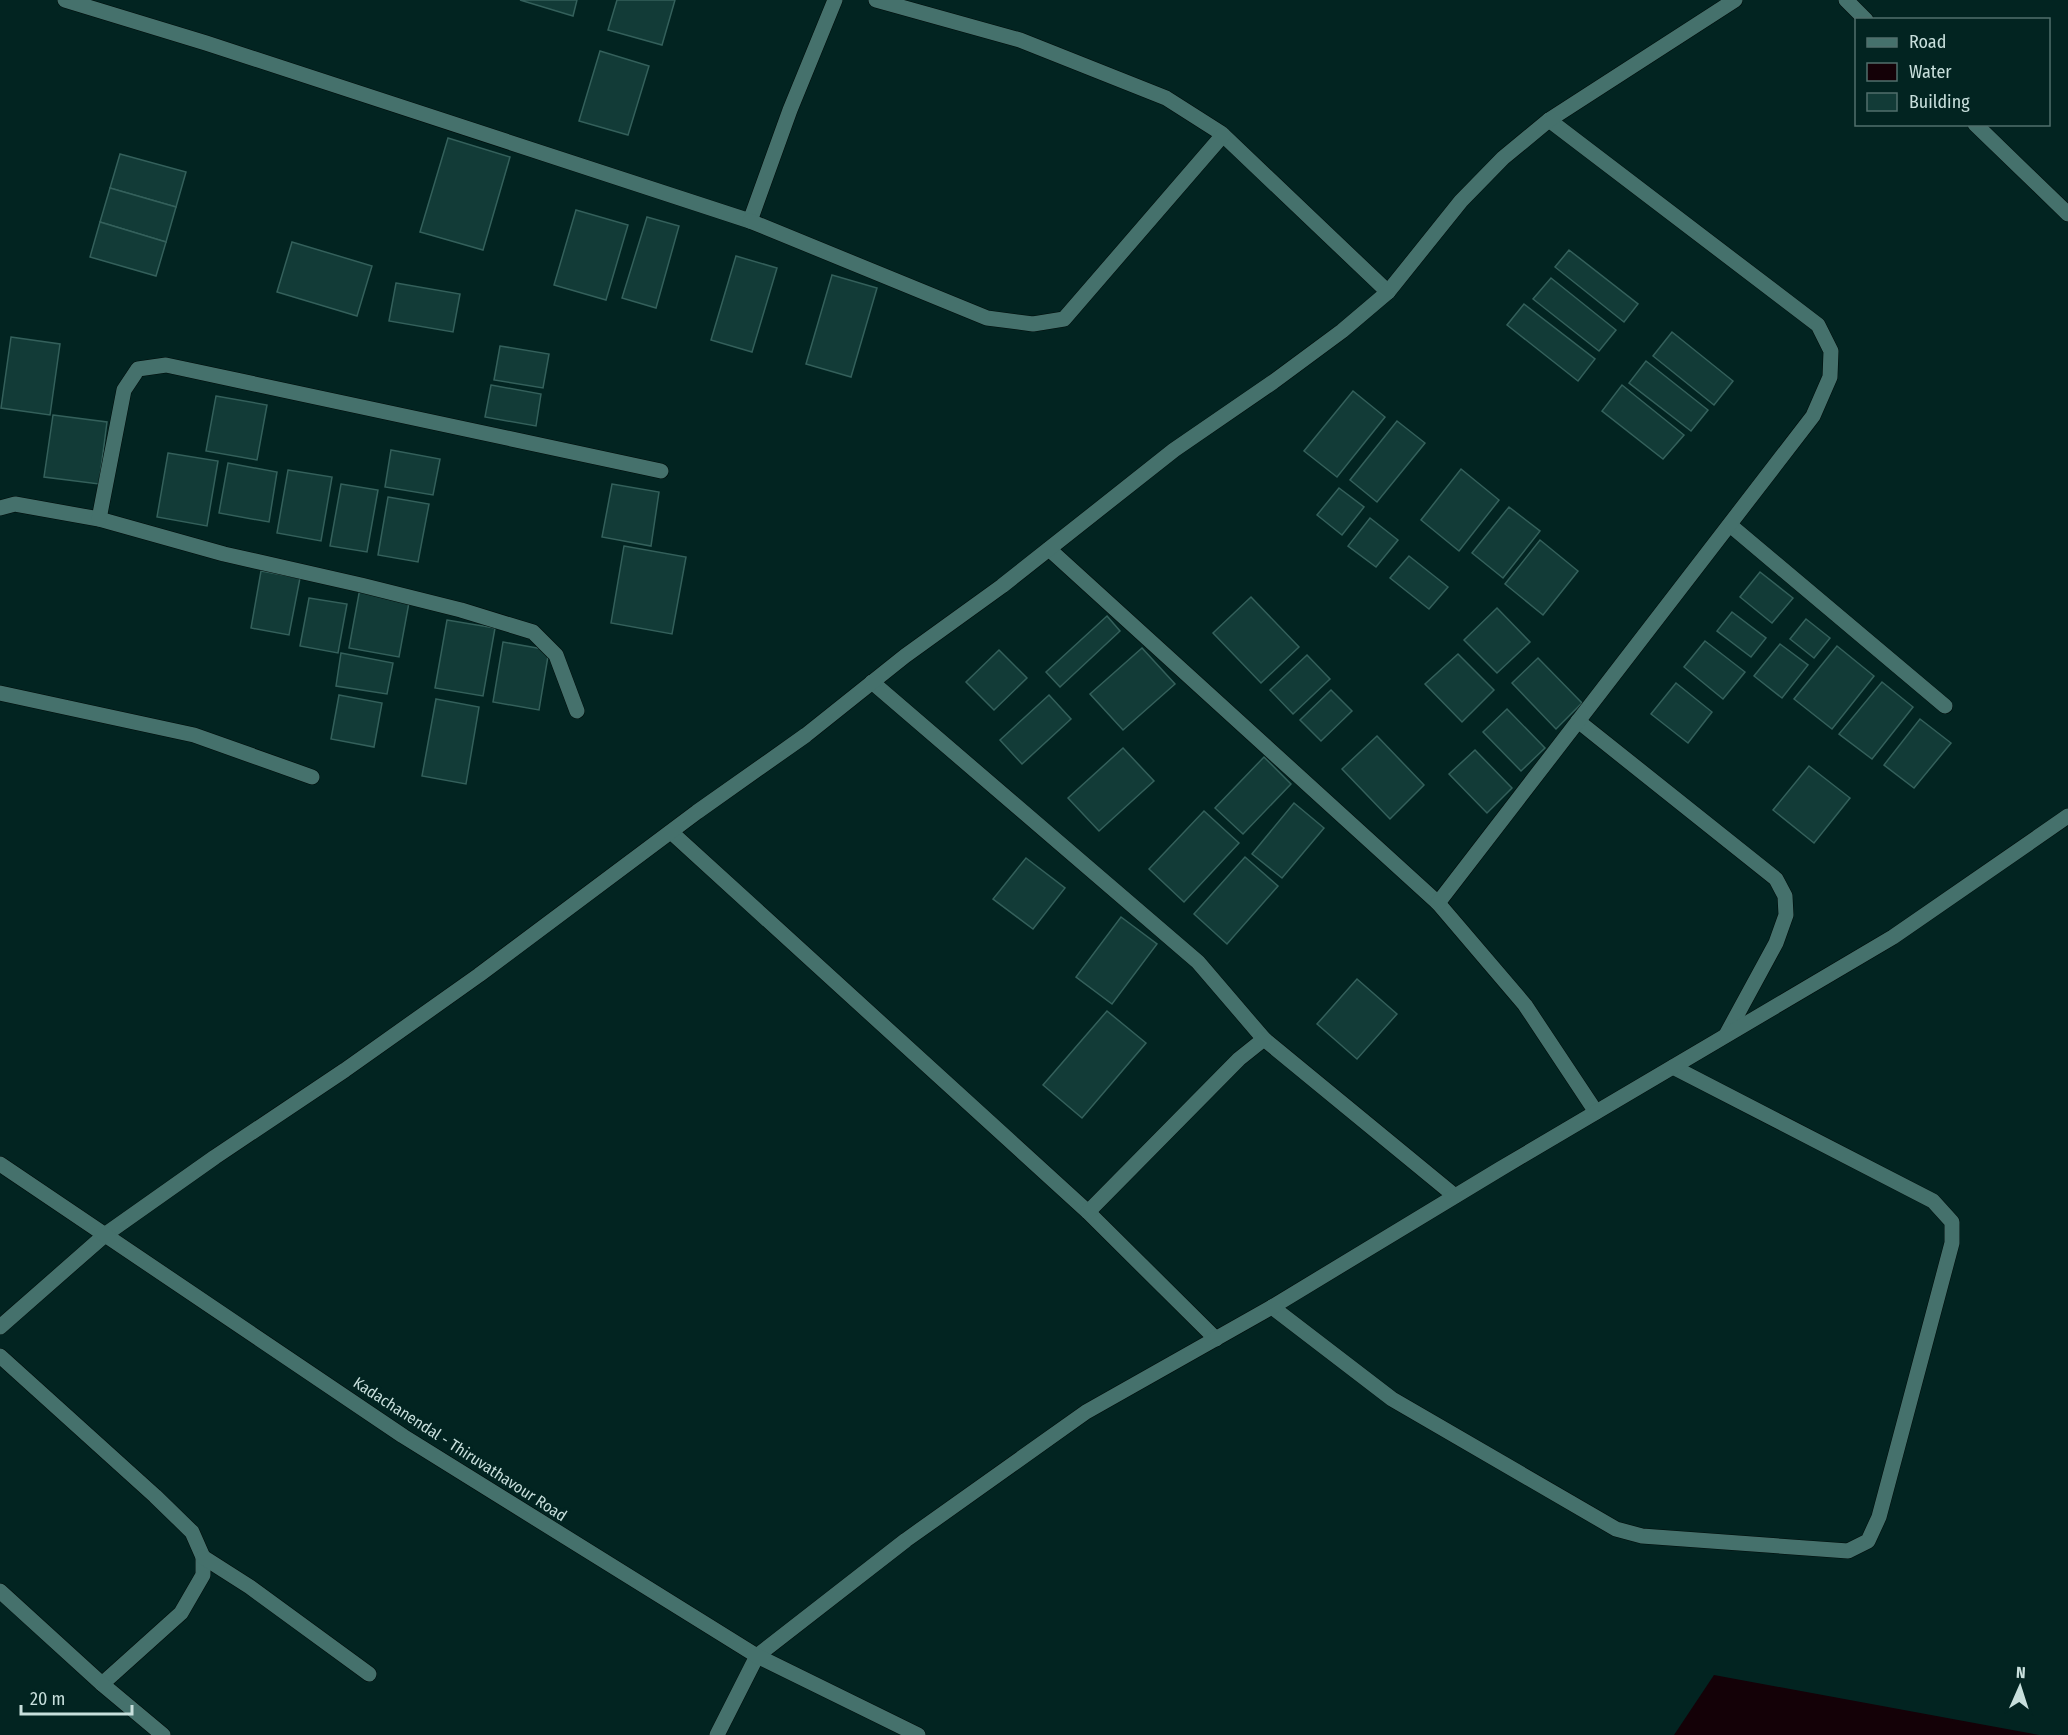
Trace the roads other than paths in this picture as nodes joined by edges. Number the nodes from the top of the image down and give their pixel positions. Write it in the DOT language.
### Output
graph roads {
  1 [pos="65,0"];
  2 [pos="835,0"];
  3 [pos="876,0"];
  4 [pos="1735,0"];
  5 [pos="1846,0"];
  6 [pos="1864,18"];
  7 [pos="1549,120"];
  8 [pos="1977,126"];
  9 [pos="1223,135"];
  10 [pos="2068,214"];
  11 [pos="750,221"];
  12 [pos="1388,292"];
  13 [pos="661,471"];
  14 [pos="0,508"];
  15 [pos="99,519"];
  16 [pos="1730,525"];
  17 [pos="1049,549"];
  18 [pos="872,682"];
  19 [pos="0,693"];
  20 [pos="1945,706"];
  21 [pos="577,711"];
  22 [pos="1578,721"];
  23 [pos="312,777"];
  24 [pos="2068,816"];
  25 [pos="671,832"];
  26 [pos="1438,903"];
  27 [pos="1726,1035"];
  28 [pos="1264,1039"];
  29 [pos="1673,1067"];
  30 [pos="1596,1112"];
  31 [pos="0,1164"];
  32 [pos="1455,1196"];
  33 [pos="1088,1212"];
  34 [pos="106,1234"];
  35 [pos="1272,1307"];
  36 [pos="0,1327"];
  37 [pos="1216,1339"];
  38 [pos="0,1356"];
  39 [pos="204,1557"];
  40 [pos="0,1591"];
  41 [pos="757,1656"];
  42 [pos="369,1674"];
  43 [pos="102,1684"];
  44 [pos="163,1735"];
  45 [pos="717,1735"];
  46 [pos="918,1735"];
  1 -- 11 [label="street"];
  2 -- 11 [label="street"];
  3 -- 9 [label="street"];
  4 -- 7 [label="street"];
  5 -- 6 [label="street"];
  7 -- 12 [label="street"];
  7 -- 16 [label="street"];
  8 -- 10 [label="street"];
  9 -- 11 [label="street"];
  9 -- 12 [label="street"];
  12 -- 17 [label="street"];
  13 -- 15 [label="street"];
  14 -- 15 [label="street"];
  15 -- 21 [label="street"];
  16 -- 20 [label="street"];
  16 -- 22 [label="street"];
  17 -- 18 [label="street"];
  17 -- 26 [label="street"];
  18 -- 25 [label="street"];
  18 -- 28 [label="street"];
  19 -- 23 [label="street"];
  22 -- 26 [label="street"];
  22 -- 27 [label="street"];
  24 -- 27 [label="street"];
  25 -- 33 [label="street"];
  25 -- 34 [label="street"];
  26 -- 30 [label="street"];
  27 -- 29 [label="street"];
  28 -- 32 [label="street"];
  28 -- 33 [label="street"];
  29 -- 30 [label="street"];
  29 -- 35 [label="street"];
  30 -- 32 [label="street"];
  31 -- 34 [label="street, Kadachanendal - Thiruvathavour Road"];
  32 -- 35 [label="street"];
  33 -- 37 [label="street"];
  34 -- 36 [label="street"];
  34 -- 41 [label="street, Kadachanendal - Thiruvathavour Road"];
  35 -- 37 [label="street"];
  37 -- 41 [label="street"];
  38 -- 39 [label="street"];
  39 -- 42 [label="street"];
  39 -- 43 [label="street"];
  40 -- 43 [label="street"];
  41 -- 45 [label="street"];
  41 -- 46 [label="street, Kadachanendal - Thiruvathavour Road"];
  43 -- 44 [label="street"];
}
